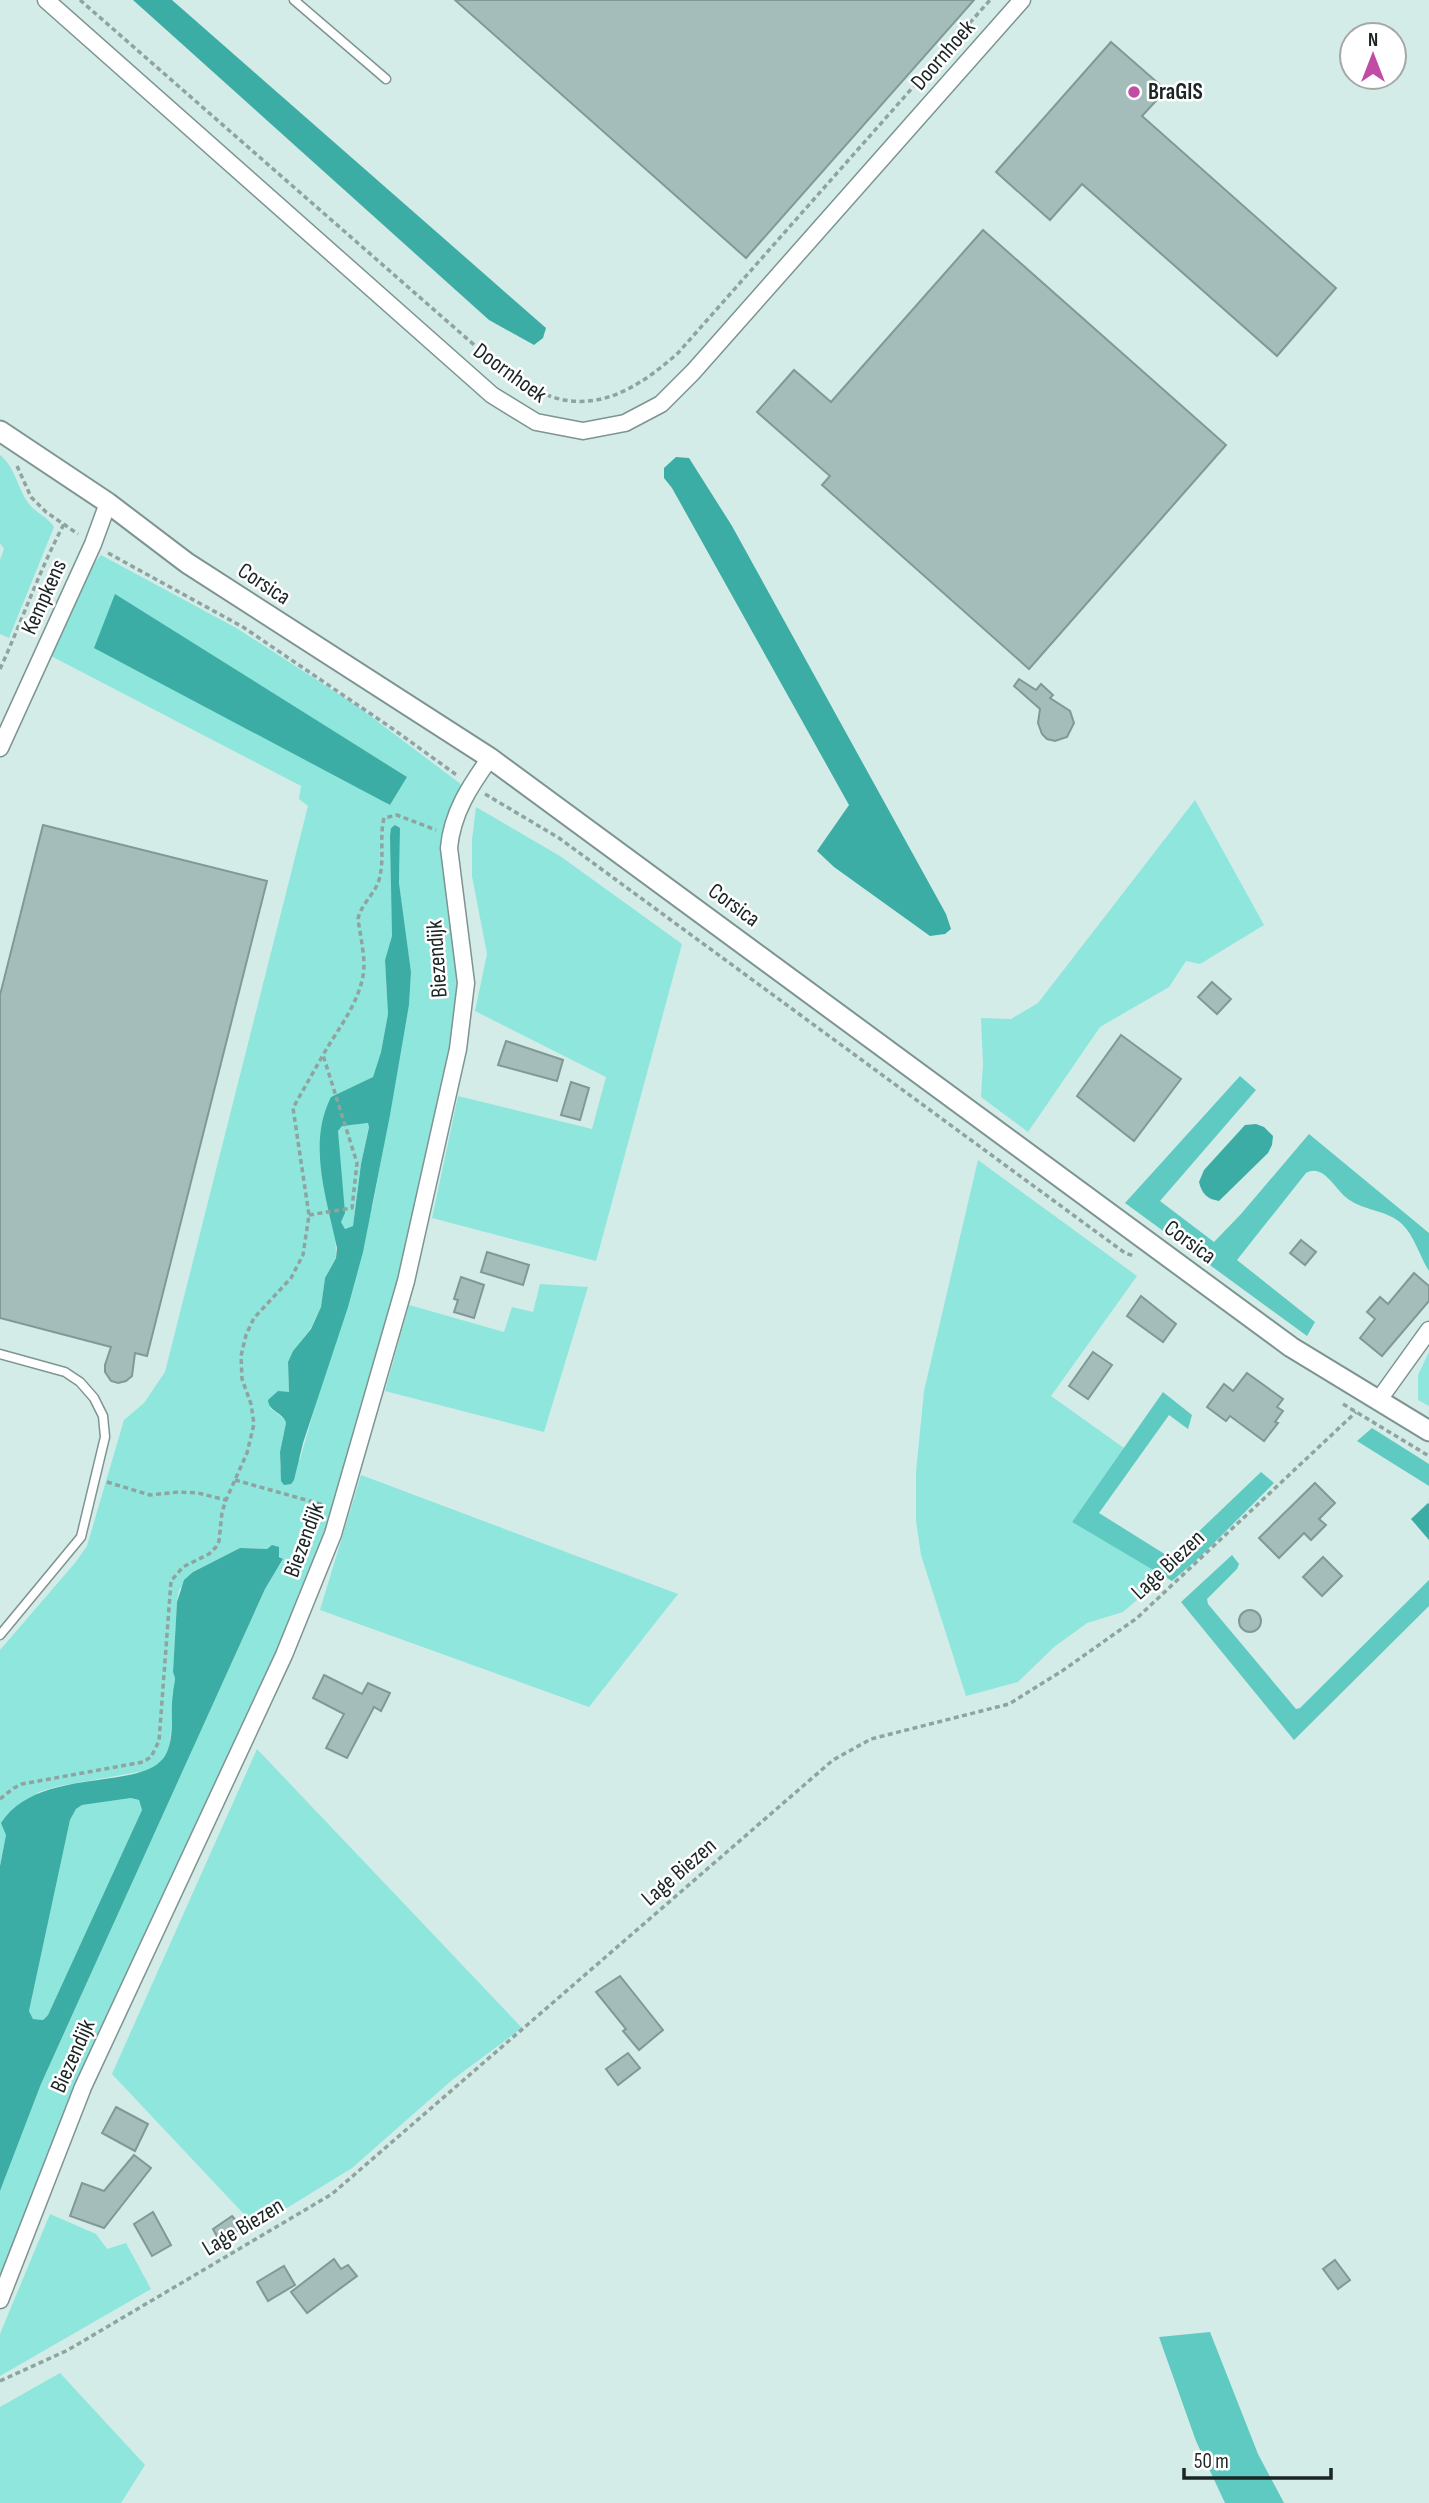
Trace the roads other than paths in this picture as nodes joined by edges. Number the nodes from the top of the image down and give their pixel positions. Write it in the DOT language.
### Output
graph roads {
  1 [pos="46,0"];
  2 [pos="294,0"];
  3 [pos="1022,0"];
  4 [pos="386,79"];
  5 [pos="0,431"];
  6 [pos="108,503"];
  7 [pos="0,748"];
  8 [pos="490,758"];
  9 [pos="1429,1330"];
  10 [pos="0,1354"];
  11 [pos="1378,1401"];
  12 [pos="1429,1431"];
  13 [pos="0,1635"];
  14 [pos="0,2300"];
  1 -- 3 [label="street, Doornhoek"];
  2 -- 4 [label="lane"];
  5 -- 6 [label="street, Corsica"];
  6 -- 7 [label="street, Kempkens"];
  6 -- 8 [label="street, Corsica"];
  8 -- 11 [label="street, Corsica"];
  8 -- 14 [label="street, Biezendijk"];
  9 -- 11 [label="street"];
  10 -- 13 [label="lane"];
  11 -- 12 [label="street, Corsica"];
}
